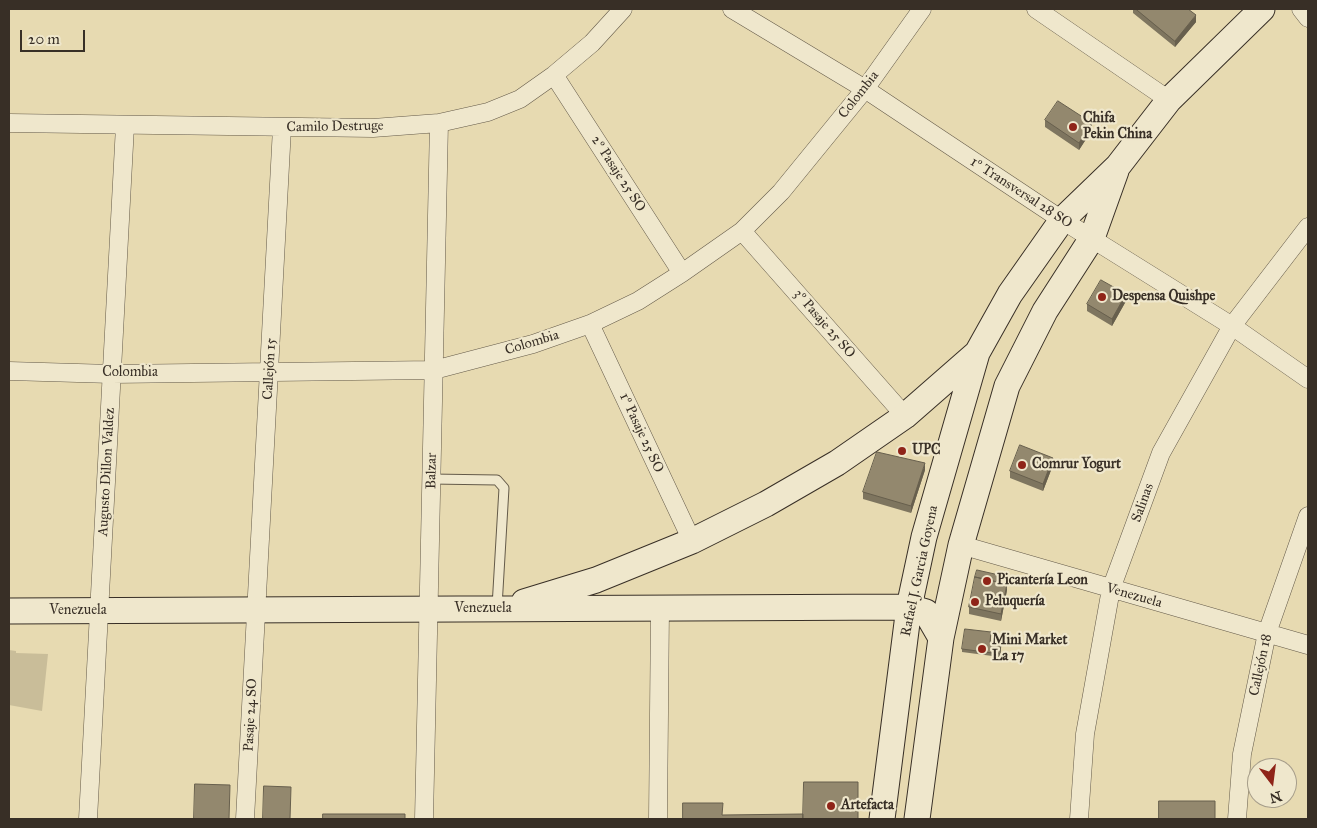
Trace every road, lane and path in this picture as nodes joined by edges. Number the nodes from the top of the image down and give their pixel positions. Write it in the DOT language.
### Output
graph roads {
  1 [pos="623,9"];
  2 [pos="732,9"];
  3 [pos="922,9"];
  4 [pos="1036,9"];
  5 [pos="1262,9"];
  6 [pos="1300,9"];
  7 [pos="1308,18"];
  8 [pos="554,75"];
  9 [pos="865,89"];
  10 [pos="1169,100"];
  11 [pos="9,123"];
  12 [pos="439,123"];
  13 [pos="125,126"];
  14 [pos="282,128"];
  15 [pos="1118,166"];
  16 [pos="1062,220"];
  17 [pos="1308,227"];
  18 [pos="742,231"];
  19 [pos="1092,238"];
  20 [pos="682,273"];
  21 [pos="590,324"];
  22 [pos="1232,326"];
  23 [pos="978,353"];
  24 [pos="434,370"];
  25 [pos="9,371"];
  26 [pos="269,371"];
  27 [pos="112,374"];
  28 [pos="1308,379"];
  29 [pos="905,416"];
  30 [pos="431,479"];
  31 [pos="1308,516"];
  32 [pos="692,541"];
  33 [pos="961,545"];
  34 [pos="1111,589"];
  35 [pos="909,607"];
  36 [pos="660,608"];
  37 [pos="428,609"];
  38 [pos="257,610"];
  39 [pos="496,610"];
  40 [pos="9,611"];
  41 [pos="99,611"];
  42 [pos="1267,634"];
  43 [pos="941,638"];
  44 [pos="1308,645"];
  45 [pos="88,819"];
  46 [pos="245,819"];
  47 [pos="424,819"];
  48 [pos="658,819"];
  49 [pos="882,819"];
  50 [pos="918,819"];
  51 [pos="1079,819"];
  52 [pos="1238,819"];
  1 -- 8 [label="street, Camilo Destruge"];
  2 -- 9 [label="street, 1º Transversal 28 SO"];
  3 -- 9 [label="street, Colombia"];
  4 -- 10 [label="street"];
  5 -- 10 [label="street, Rafael J. Garcia Goyena"];
  6 -- 7 [label="street"];
  8 -- 12 [label="street, Camilo Destruge"];
  8 -- 20 [label="street, 2º Pasaje 25 SO"];
  9 -- 16 [label="street, 1º Transversal 28 SO"];
  9 -- 18 [label="street, Colombia"];
  10 -- 15 [label="street, Rafael J. Garcia Goyena"];
  11 -- 13 [label="street, Camilo Destruge"];
  12 -- 14 [label="street, Camilo Destruge"];
  12 -- 24 [label="street, Balzar"];
  13 -- 14 [label="street, Camilo Destruge"];
  13 -- 27 [label="street, Augusto Dillon Valdez"];
  14 -- 26 [label="street, Callejón 15"];
  15 -- 16 [label="street, Rafael J. Garcia Goyena"];
  15 -- 19 [label="street, Rafael J. Garcia Goyena"];
  16 -- 19 [label="street, 1º Transversal 28 SO"];
  16 -- 23 [label="street, Rafael J. Garcia Goyena"];
  17 -- 22 [label="street, Salinas"];
  18 -- 20 [label="street, Colombia"];
  18 -- 29 [label="street, 3º Pasaje 25 SO"];
  19 -- 22 [label="street, 1º Transversal 28 SO"];
  19 -- 33 [label="street, Rafael J. Garcia Goyena"];
  20 -- 21 [label="street, Colombia"];
  21 -- 24 [label="street, Colombia"];
  21 -- 32 [label="street, 1º Pasaje 25 SO"];
  22 -- 28 [label="street, 1º Transversal 28 SO"];
  22 -- 34 [label="street, Salinas"];
  23 -- 29 [label="street"];
  23 -- 35 [label="street, Rafael J. Garcia Goyena"];
  24 -- 26 [label="street, Colombia"];
  24 -- 30 [label="street, Balzar"];
  25 -- 27 [label="street, Colombia"];
  26 -- 27 [label="street, Colombia"];
  26 -- 38 [label="street, Callejón 15"];
  27 -- 41 [label="street, Augusto Dillon Valdez"];
  29 -- 32 [label="street"];
  30 -- 37 [label="street, Balzar"];
  30 -- 39 [label="lane"];
  31 -- 42 [label="street, Callejón 18"];
  32 -- 39 [label="street"];
  33 -- 34 [label="street, Venezuela"];
  33 -- 43 [label="street, Rafael J. Garcia Goyena"];
  34 -- 42 [label="street, Venezuela"];
  34 -- 51 [label="street, Salinas"];
  35 -- 36 [label="street, Venezuela"];
  35 -- 43 [label="street, Venezuela"];
  35 -- 49 [label="street, Rafael J. Garcia Goyena"];
  36 -- 39 [label="street, Venezuela"];
  36 -- 48 [label="street"];
  37 -- 38 [label="street, Venezuela"];
  37 -- 39 [label="street, Venezuela"];
  37 -- 47 [label="street, Balzar"];
  38 -- 41 [label="street, Venezuela"];
  38 -- 46 [label="street, Pasaje 24 SO"];
  40 -- 41 [label="street, Venezuela"];
  41 -- 45 [label="street, Augusto Dillon Valdez"];
  42 -- 44 [label="street, Venezuela"];
  42 -- 52 [label="street, Callejón 18"];
  43 -- 50 [label="street, Rafael J. Garcia Goyena"];
}
